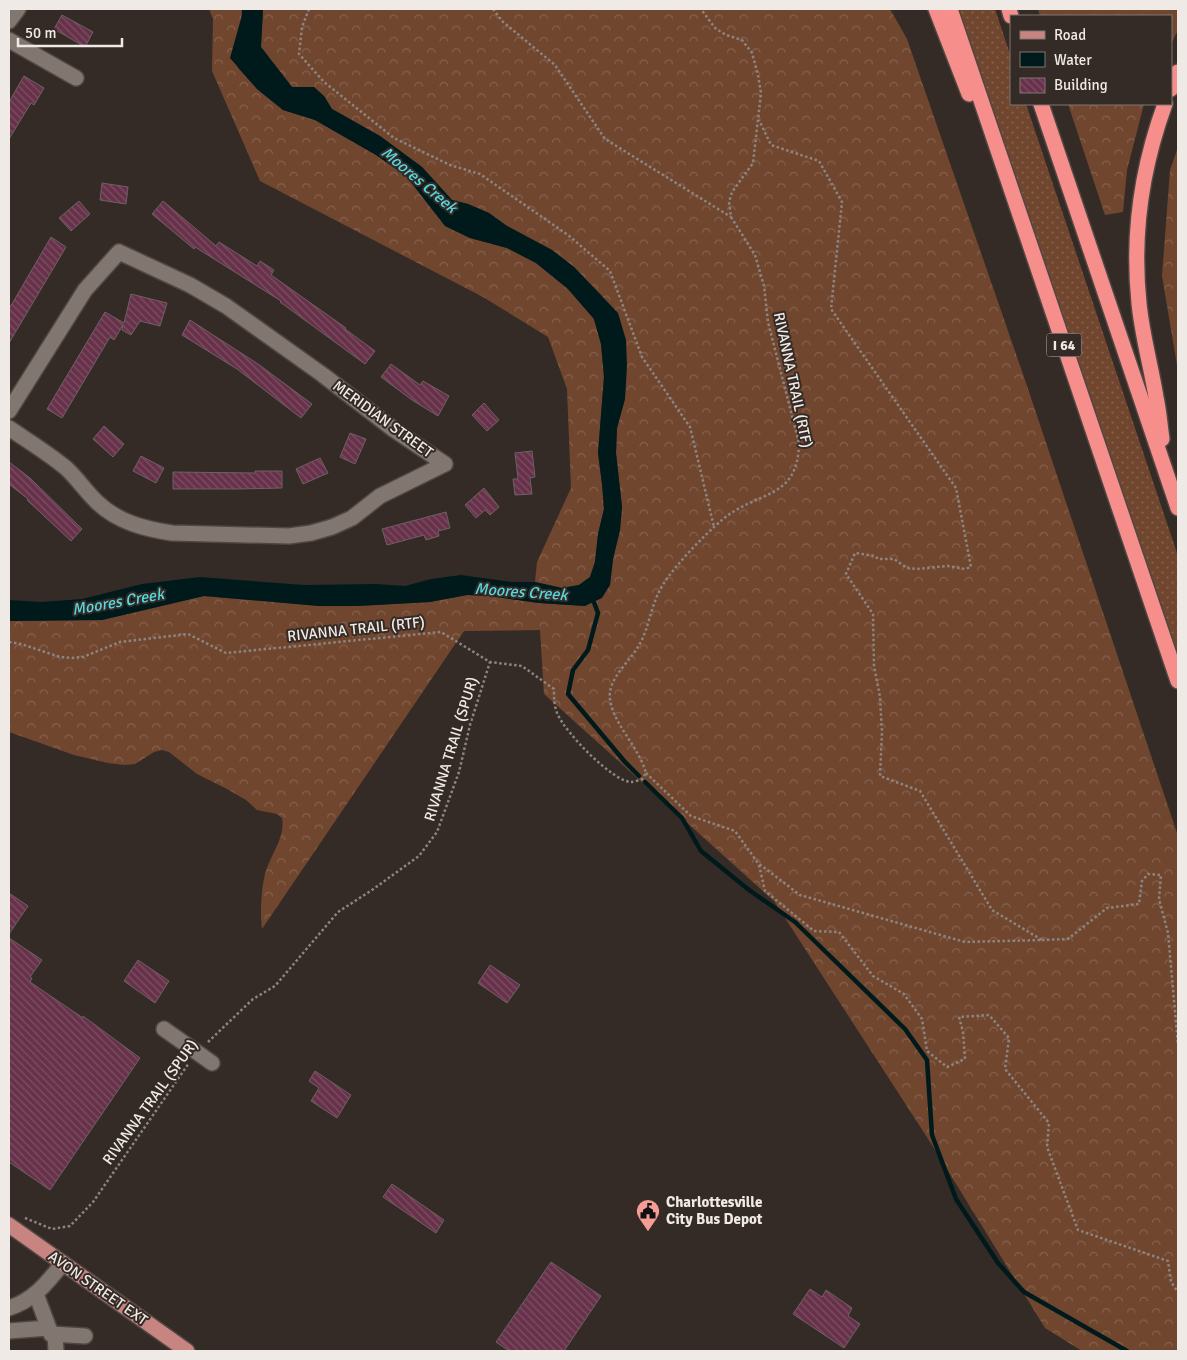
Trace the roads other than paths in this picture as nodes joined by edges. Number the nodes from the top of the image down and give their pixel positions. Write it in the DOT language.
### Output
graph roads {
  1 [pos="18,9"];
  2 [pos="936,9"];
  3 [pos="950,9"];
  4 [pos="9,21"];
  5 [pos="9,40"];
  6 [pos="1178,72"];
  7 [pos="76,78"];
  8 [pos="1172,87"];
  9 [pos="1041,105"];
  10 [pos="1165,105"];
  11 [pos="1011,187"];
  12 [pos="9,411"];
  13 [pos="9,428"];
  14 [pos="1167,475"];
  15 [pos="1178,508"];
  16 [pos="1178,681"];
  17 [pos="164,1029"];
  18 [pos="212,1064"];
  19 [pos="15,1220"];
  20 [pos="63,1263"];
  21 [pos="36,1294"];
  22 [pos="9,1308"];
  23 [pos="9,1331"];
  24 [pos="51,1331"];
  25 [pos="85,1336"];
  26 [pos="56,1351"];
  27 [pos="187,1351"];
  1 -- 4 [label="street"];
  2 -- 11 [label="highway"];
  3 -- 11 [label="highway, I 64"];
  5 -- 7 [label="street"];
  6 -- 8 [label="highway"];
  9 -- 14 [label="highway"];
  10 -- 14 [label="highway"];
  11 -- 16 [label="highway, I 64"];
  12 -- 13 [label="street, MERIDIAN STREET"];
  14 -- 15 [label="highway"];
  17 -- 18 [label="street"];
  19 -- 20 [label="main road, AVON STREET EXT"];
  20 -- 21 [label="street"];
  20 -- 27 [label="main road, AVON STREET EXT"];
  21 -- 22 [label="street"];
  21 -- 24 [label="street"];
  23 -- 24 [label="street"];
  24 -- 25 [label="street"];
  24 -- 26 [label="street"];
}
